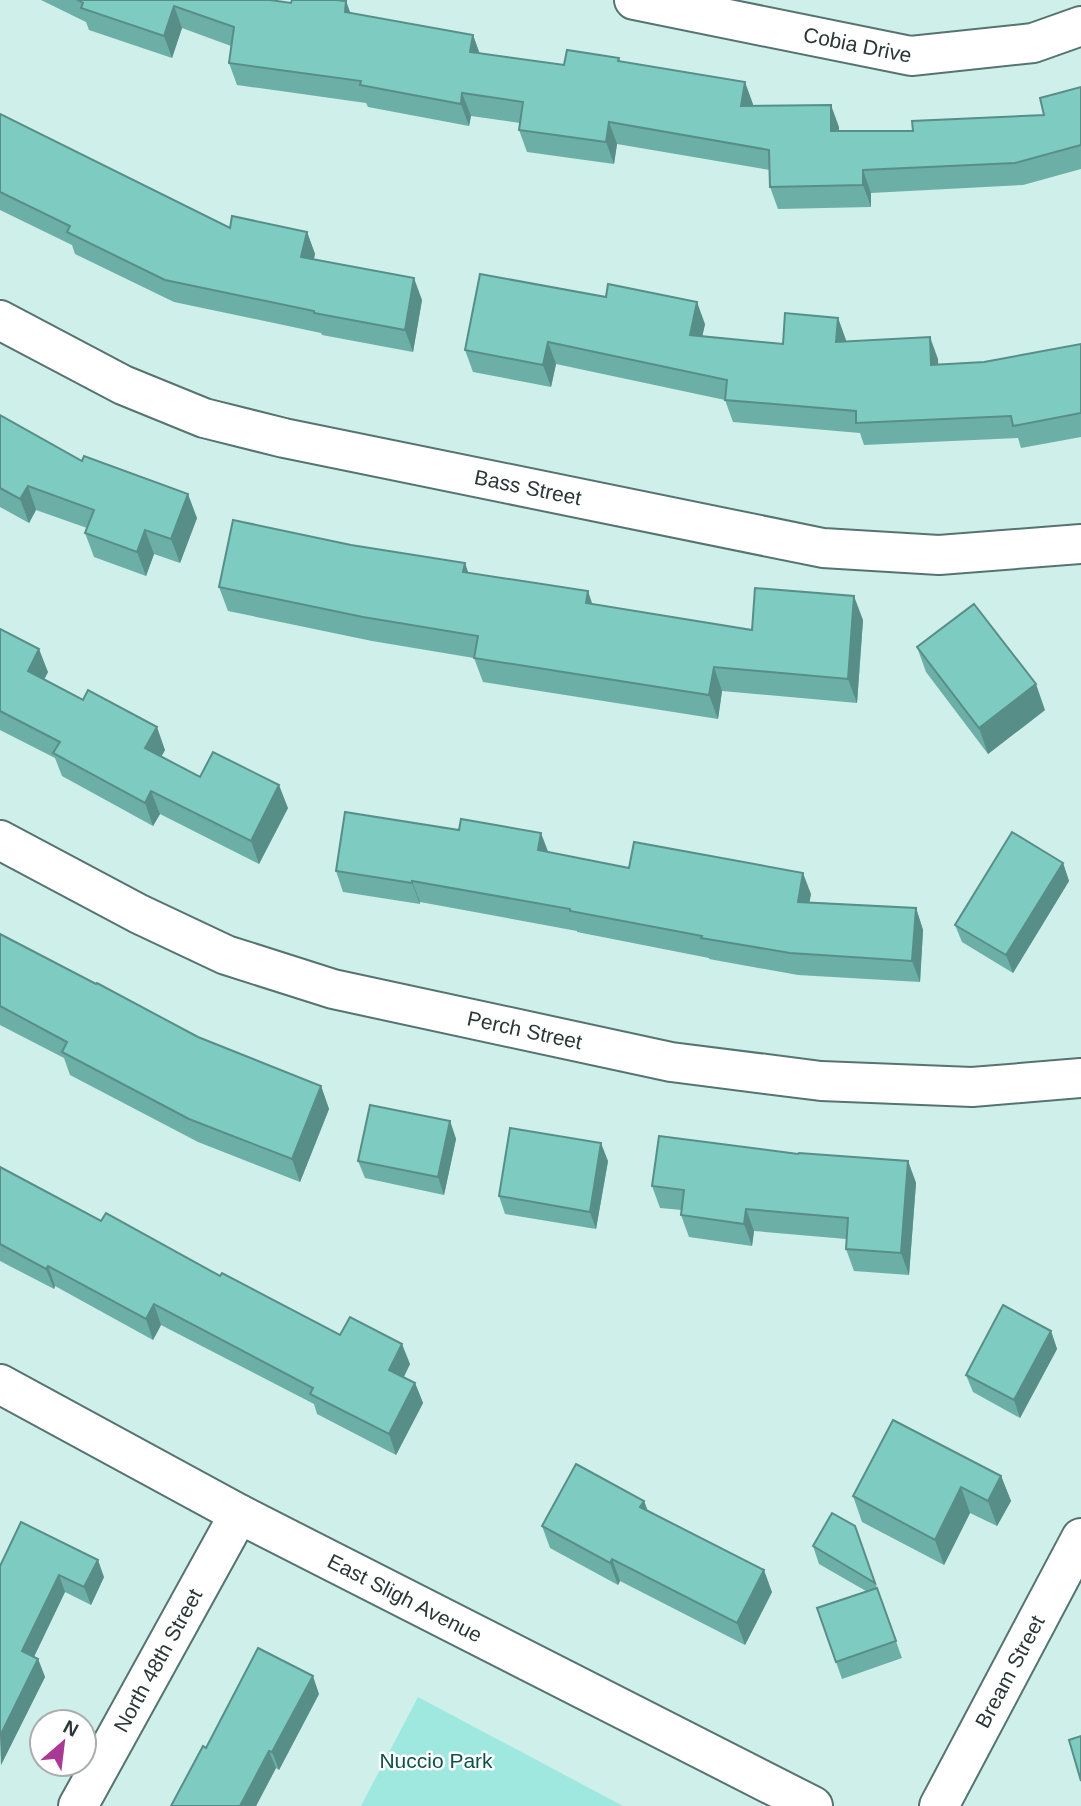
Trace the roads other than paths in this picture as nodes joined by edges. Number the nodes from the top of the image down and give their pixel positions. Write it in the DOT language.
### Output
graph roads {
  1 [pos="634,0"];
  2 [pos="1081,26"];
  3 [pos="0,320"];
  4 [pos="1081,544"];
  5 [pos="0,840"];
  6 [pos="1081,1078"];
  7 [pos="0,1384"];
  8 [pos="239,1514"];
  9 [pos="1081,1538"];
  10 [pos="78,1806"];
  11 [pos="813,1806"];
  12 [pos="939,1806"];
  1 -- 2 [label="street, Cobia Drive"];
  3 -- 4 [label="street, Bass Street"];
  5 -- 6 [label="street, Perch Street"];
  7 -- 8 [label="street, East Sligh Avenue"];
  8 -- 10 [label="street, North 48th Street"];
  8 -- 11 [label="street, East Sligh Avenue"];
  9 -- 12 [label="street, Bream Street"];
}
